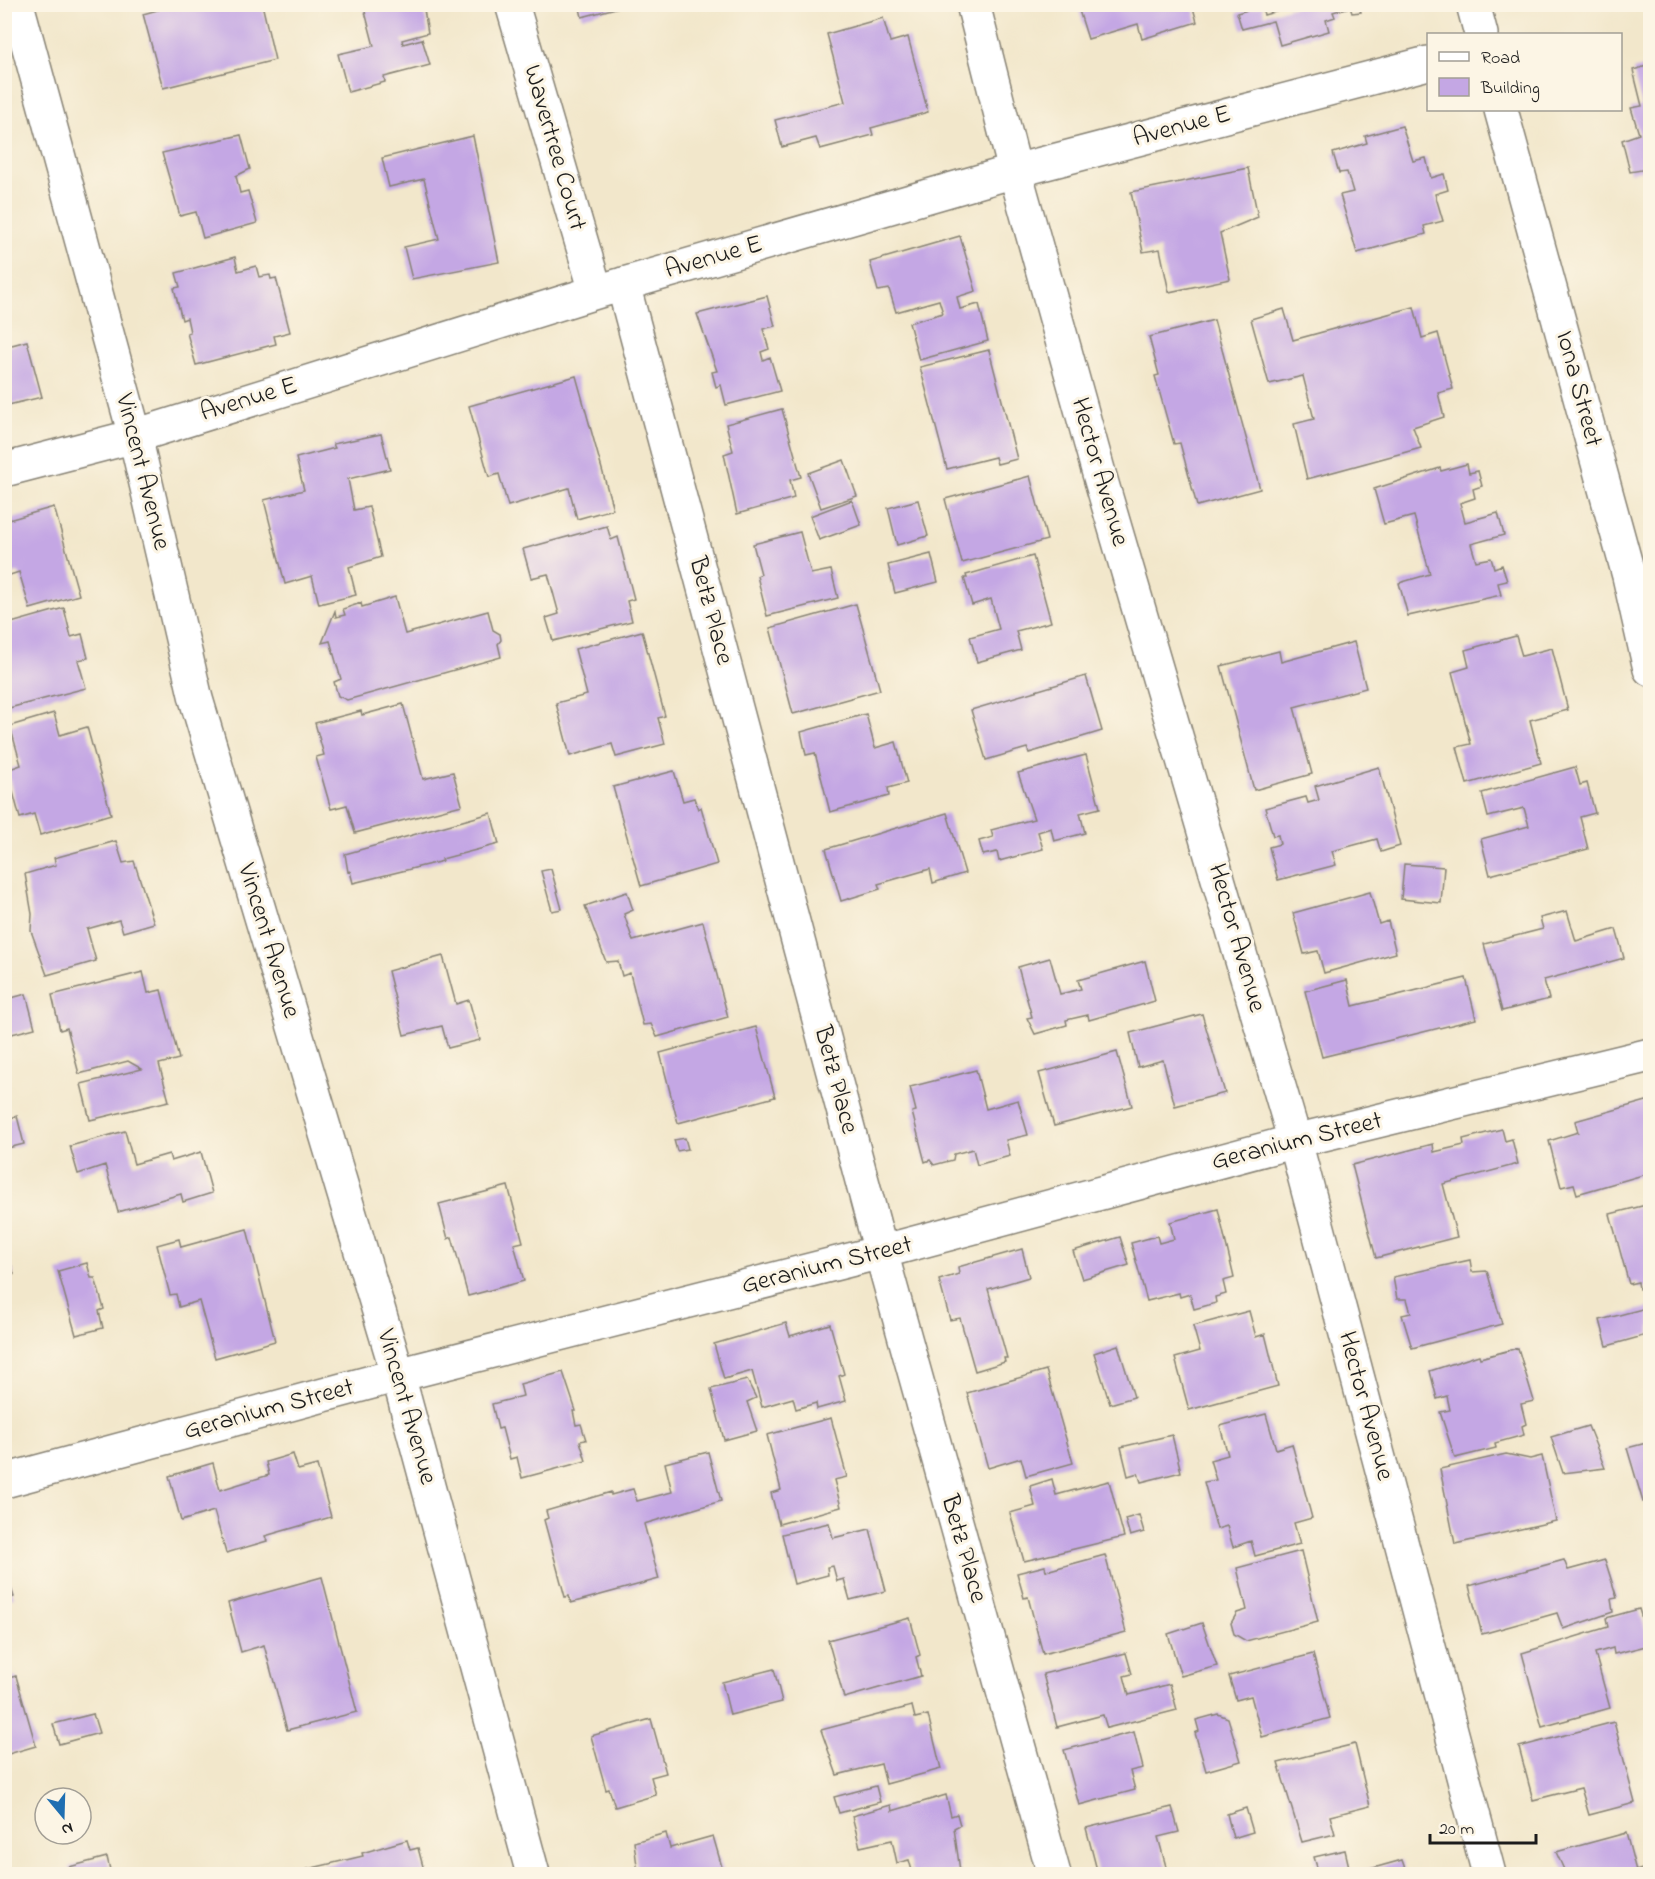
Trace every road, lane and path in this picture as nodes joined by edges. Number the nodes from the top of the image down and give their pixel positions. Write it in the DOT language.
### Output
graph roads {
  1 [pos="17,4"];
  2 [pos="512,4"];
  3 [pos="973,4"];
  4 [pos="1473,4"];
  5 [pos="1481,33"];
  6 [pos="1427,63"];
  7 [pos="1501,111"];
  8 [pos="1015,171"];
  9 [pos="610,288"];
  10 [pos="135,436"];
  11 [pos="4,470"];
  12 [pos="1650,669"];
  13 [pos="1650,1055"];
  14 [pos="1295,1141"];
  15 [pos="881,1252"];
  16 [pos="398,1375"];
  17 [pos="4,1481"];
  18 [pos="533,1875"];
  19 [pos="1054,1875"];
  20 [pos="1489,1875"];
  1 -- 10 [label="street, Vincent Avenue"];
  2 -- 9 [label="street, Wavertree Court"];
  3 -- 8 [label="street, Hector Avenue"];
  4 -- 5 [label="street"];
  6 -- 8 [label="street, Avenue E"];
  7 -- 12 [label="street, Iona Street"];
  8 -- 9 [label="street, Avenue E"];
  8 -- 14 [label="street, Hector Avenue"];
  9 -- 10 [label="street, Avenue E"];
  9 -- 15 [label="street, Betz Place"];
  10 -- 11 [label="street, Avenue E"];
  10 -- 16 [label="street, Vincent Avenue"];
  13 -- 14 [label="street, Geranium Street"];
  14 -- 15 [label="street, Geranium Street"];
  14 -- 20 [label="street, Hector Avenue"];
  15 -- 16 [label="street, Geranium Street"];
  15 -- 19 [label="street, Betz Place"];
  16 -- 17 [label="street, Geranium Street"];
  16 -- 18 [label="street, Vincent Avenue"];
}
